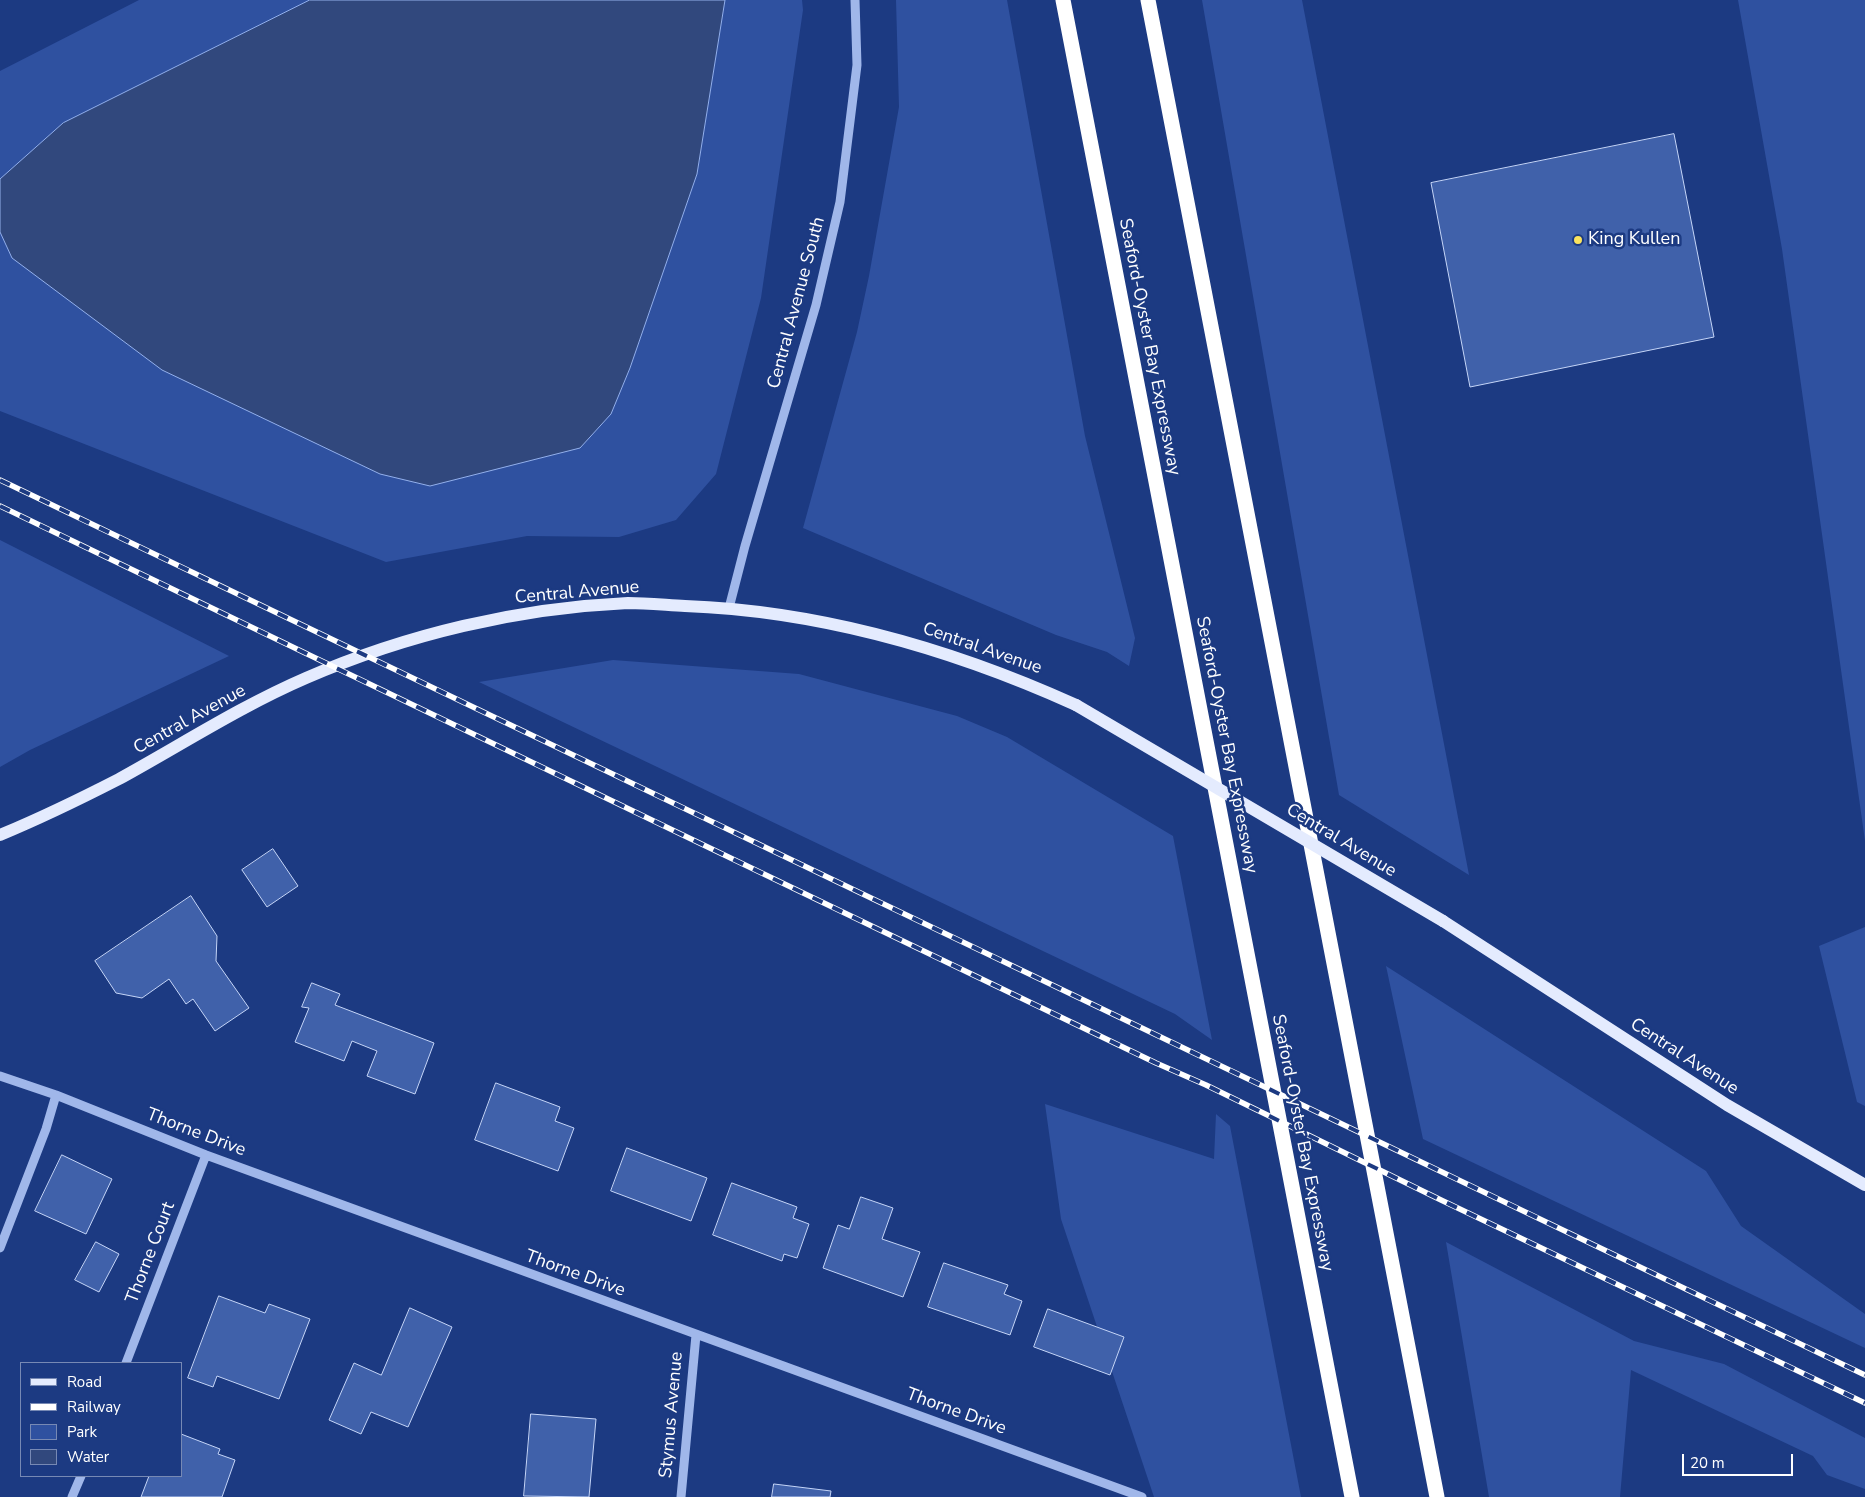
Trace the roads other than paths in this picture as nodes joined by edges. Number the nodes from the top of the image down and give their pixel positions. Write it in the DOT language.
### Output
graph roads {
  1 [pos="855,0"];
  2 [pos="1063,0"];
  3 [pos="1148,0"];
  4 [pos="729,608"];
  5 [pos="0,834"];
  6 [pos="0,1076"];
  7 [pos="56,1095"];
  8 [pos="206,1155"];
  9 [pos="1865,1186"];
  10 [pos="0,1248"];
  11 [pos="696,1336"];
  12 [pos="126,1362"];
  13 [pos="81,1477"];
  14 [pos="72,1497"];
  15 [pos="681,1497"];
  16 [pos="1142,1497"];
  17 [pos="1352,1497"];
  18 [pos="1437,1497"];
  1 -- 4 [label="street, Central Avenue South"];
  2 -- 17 [label="highway, Seaford-Oyster Bay Expressway"];
  3 -- 18 [label="highway"];
  4 -- 5 [label="main road, Central Avenue"];
  4 -- 9 [label="main road, Central Avenue, bridge"];
  6 -- 7 [label="street, Thorne Drive"];
  7 -- 8 [label="street, Thorne Drive"];
  7 -- 10 [label="street"];
  8 -- 11 [label="street, Thorne Drive"];
  8 -- 12 [label="street, Thorne Court"];
  11 -- 15 [label="street, Stymus Avenue"];
  11 -- 16 [label="street, Thorne Drive"];
  13 -- 14 [label="street"];
}
